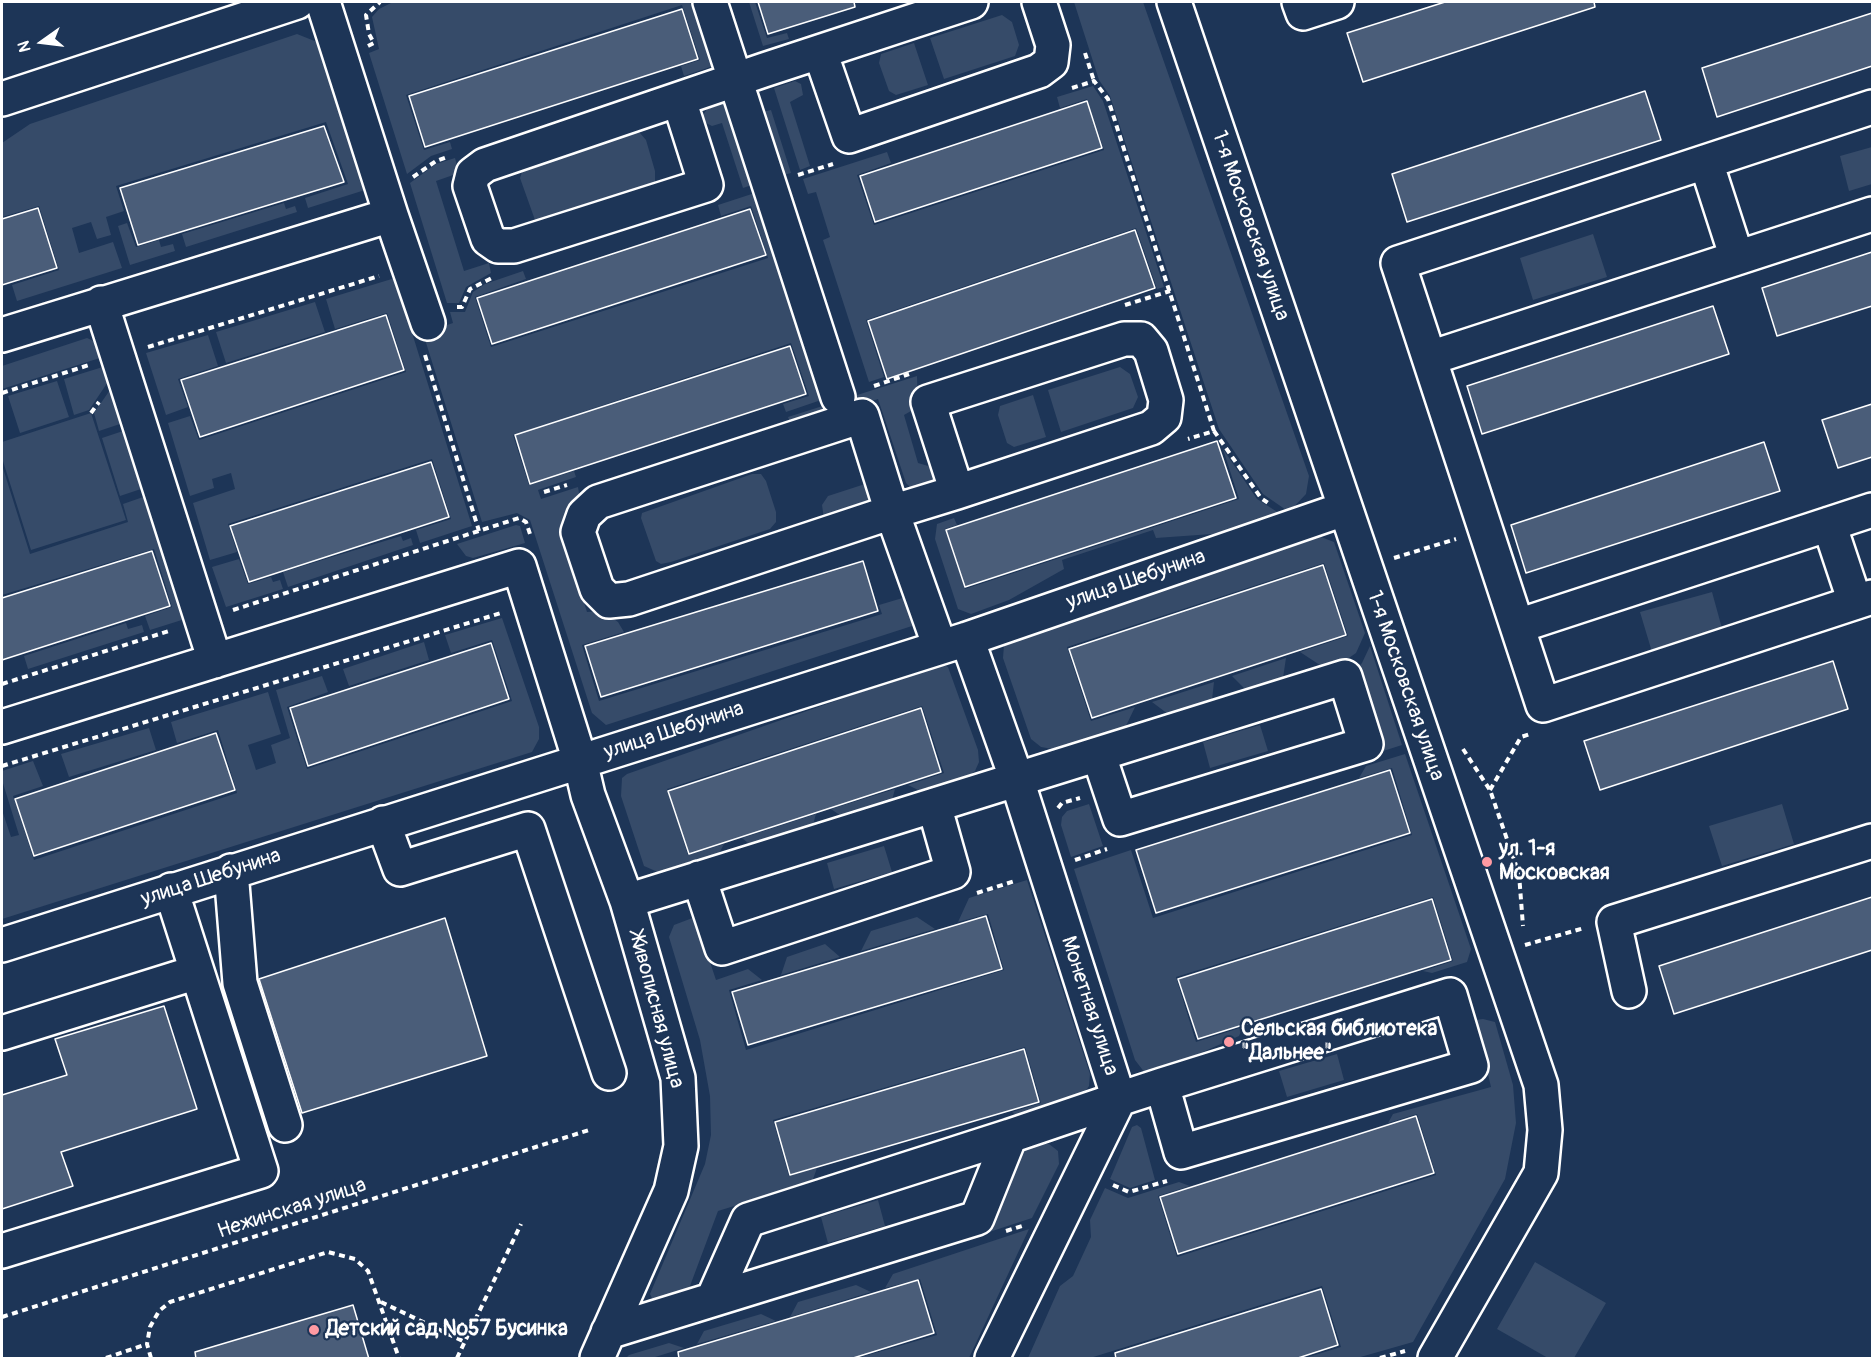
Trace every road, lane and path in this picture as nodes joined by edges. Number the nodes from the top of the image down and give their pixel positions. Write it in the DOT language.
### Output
graph roads {
  1 [pos="297,2"];
  2 [pos="323,2"];
  3 [pos="710,2"];
  4 [pos="971,2"];
  5 [pos="1039,2"];
  6 [pos="1174,2"];
  7 [pos="1299,2"];
  8 [pos="1338,2"];
  9 [pos="820,51"];
  10 [pos="734,81"];
  11 [pos="1060,92"];
  12 [pos="2,99"];
  13 [pos="679,100"];
  14 [pos="1872,107"];
  15 [pos="844,161"];
  16 [pos="1706,162"];
  17 [pos="769,185"];
  18 [pos="1872,214"];
  19 [pos="391,215"];
  20 [pos="1737,258"];
  21 [pos="388,273"];
  22 [pos="494,277"];
  23 [pos="483,281"];
  24 [pos="1170,291"];
  25 [pos="101,303"];
  26 [pos="2,334"];
  27 [pos="426,336"];
  28 [pos="140,349"];
  29 [pos="1430,358"];
  30 [pos="100,362"];
  31 [pos="2,393"];
  32 [pos="838,398"];
  33 [pos="1214,431"];
  34 [pos="957,492"];
  35 [pos="1276,508"];
  36 [pos="1344,509"];
  37 [pos="1872,510"];
  38 [pos="892,512"];
  39 [pos="1829,524"];
  40 [pos="479,531"];
  41 [pos="1486,531"];
  42 [pos="533,544"];
  43 [pos="1391,559"];
  44 [pos="1864,599"];
  45 [pos="506,611"];
  46 [pos="223,614"];
  47 [pos="1518,626"];
  48 [pos="182,627"];
  49 [pos="953,643"];
  50 [pos="215,661"];
  51 [pos="2,684"];
  52 [pos="2,727"];
  53 [pos="1099,756"];
  54 [pos="580,761"];
  55 [pos="2,766"];
  56 [pos="1017,780"];
  57 [pos="1087,796"];
  58 [pos="934,806"];
  59 [pos="1055,811"];
  60 [pos="383,822"];
  61 [pos="1872,841"];
  62 [pos="231,871"];
  63 [pos="699,878"];
  64 [pos="171,890"];
  65 [pos="627,901"];
  66 [pos="1614,922"];
  67 [pos="2,945"];
  68 [pos="1525,945"];
  69 [pos="197,972"];
  70 [pos="1629,991"];
  71 [pos="2,1033"];
  72 [pos="609,1073"];
  73 [pos="1162,1085"];
  74 [pos="1119,1099"];
  75 [pos="285,1125"];
  76 [pos="592,1129"];
  77 [pos="1010,1136"];
  78 [pos="521,1224"];
  79 [pos="2,1251"];
  80 [pos="713,1299"];
  81 [pos="380,1301"];
  82 [pos="2,1317"];
  83 [pos="465,1342"];
  84 [pos="147,1344"];
  85 [pos="602,1345"];
  86 [pos="1423,1354"];
  87 [pos="106,1359"];
  88 [pos="151,1359"];
  89 [pos="399,1359"];
  90 [pos="458,1359"];
  91 [pos="992,1359"];
  92 [pos="1380,1359"];
  1 -- 12 [label="street"];
  2 -- 19 [label="street"];
  3 -- 10 [label="street"];
  4 -- 9 [label="street"];
  5 -- 9 [label="street"];
  6 -- 36 [label="street, 1-я Московская улица"];
  7 -- 8 [label="street"];
  9 -- 10 [label="street"];
  10 -- 13 [label="street"];
  10 -- 17 [label="street"];
  11 -- 24 [label="path"];
  13 -- 13 [label="street"];
  14 -- 16 [label="street"];
  15 -- 17 [label="path"];
  16 -- 20 [label="street"];
  16 -- 29 [label="street"];
  17 -- 32 [label="street"];
  18 -- 20 [label="street"];
  19 -- 25 [label="street"];
  19 -- 27 [label="street"];
  20 -- 29 [label="street"];
  21 -- 28 [label="path"];
  22 -- 23 [label="path"];
  25 -- 26 [label="street"];
  25 -- 50 [label="street"];
  27 -- 40 [label="path"];
  29 -- 41 [label="street"];
  30 -- 31 [label="path"];
  33 -- 35 [label="path"];
  34 -- 34 [label="street"];
  34 -- 38 [label="street"];
  36 -- 49 [label="street, улица Шебунина"];
  36 -- 86 [label="street, 1-я Московская улица"];
  37 -- 39 [label="street"];
  38 -- 38 [label="street"];
  38 -- 49 [label="street, Монетная улица"];
  39 -- 44 [label="street"];
  39 -- 47 [label="street"];
  40 -- 42 [label="path"];
  40 -- 46 [label="path"];
  41 -- 43 [label="path"];
  41 -- 47 [label="street"];
  44 -- 47 [label="street"];
  45 -- 55 [label="path"];
  48 -- 51 [label="path"];
  49 -- 54 [label="street, улица Шебунина"];
  49 -- 56 [label="street, Монетная улица"];
  50 -- 52 [label="street"];
  50 -- 54 [label="street, Живописная улица"];
  53 -- 56 [label="street"];
  54 -- 60 [label="street, улица Шебунина"];
  54 -- 65 [label="street, Живописная улица"];
  56 -- 58 [label="street"];
  56 -- 74 [label="street, Монетная улица"];
  57 -- 59 [label="path"];
  58 -- 63 [label="street"];
  58 -- 63 [label="street"];
  60 -- 62 [label="street, улица Шебунина"];
  60 -- 72 [label="street"];
  61 -- 66 [label="street"];
  62 -- 64 [label="street, улица Шебунина"];
  62 -- 75 [label="street"];
  63 -- 65 [label="street"];
  64 -- 67 [label="street, улица Шебунина"];
  64 -- 69 [label="street"];
  65 -- 85 [label="street, Живописная улица"];
  66 -- 68 [label="path"];
  66 -- 70 [label="street"];
  69 -- 71 [label="street"];
  69 -- 79 [label="street"];
  73 -- 73 [label="street"];
  73 -- 74 [label="street"];
  74 -- 77 [label="street"];
  74 -- 91 [label="street, Монетная улица"];
  76 -- 82 [label="path, Нежинская улица"];
  77 -- 80 [label="street"];
  77 -- 80 [label="street"];
  78 -- 83 [label="path"];
  80 -- 85 [label="street"];
  81 -- 83 [label="path"];
  81 -- 84 [label="path"];
  81 -- 89 [label="path"];
  83 -- 90 [label="path"];
  84 -- 87 [label="path"];
  84 -- 88 [label="path"];
  86 -- 92 [label="path"];
}
